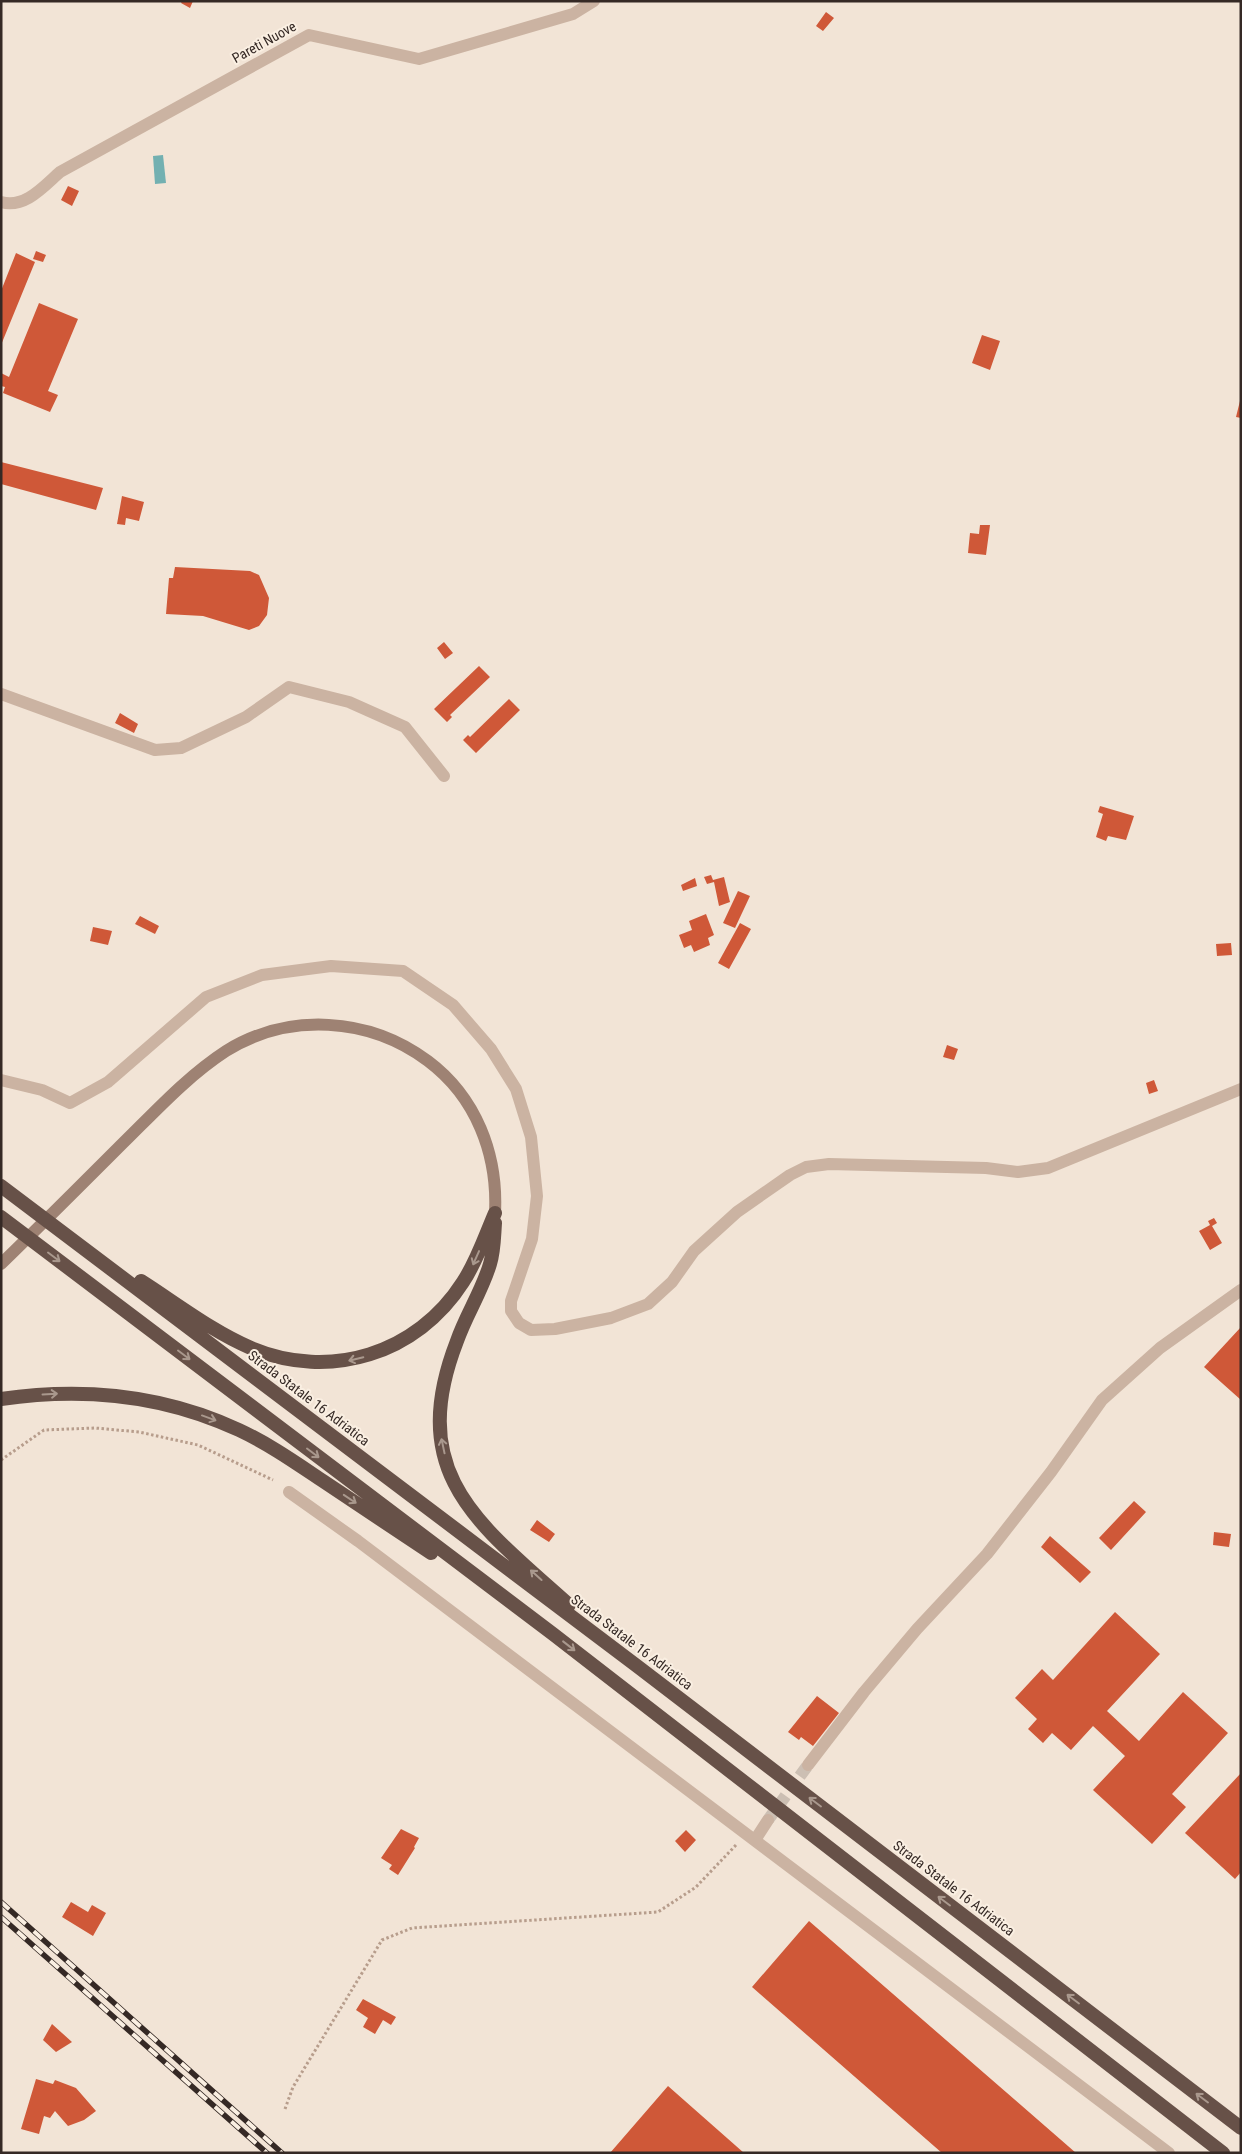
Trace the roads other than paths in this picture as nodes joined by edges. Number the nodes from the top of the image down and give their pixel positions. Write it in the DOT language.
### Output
graph roads {
  1 [pos="594,1"];
  2 [pos="1,202"];
  3 [pos="1,694"];
  4 [pos="444,776"];
  5 [pos="1,1080"];
  6 [pos="1241,1089"];
  7 [pos="1,1186"];
  8 [pos="495,1213"];
  9 [pos="1,1218"];
  10 [pos="61,1231"];
  11 [pos="1,1264"];
  12 [pos="1241,1290"];
  13 [pos="1,1399"];
  14 [pos="289,1492"];
  15 [pos="553,1634"];
  16 [pos="637,1666"];
  17 [pos="808,1765"];
  18 [pos="768,1820"];
  19 [pos="750,1837"];
  20 [pos="1241,2128"];
  21 [pos="1169,2153"];
  22 [pos="1223,2153"];
  1 -- 2 [label="street, Pareti Nuove"];
  3 -- 4 [label="street"];
  5 -- 6 [label="street"];
  7 -- 10 [label="highway, Strada Statale 16 Adriatica"];
  8 -- 10 [label="highway, one-way"];
  8 -- 11 [label="main road"];
  16 -- 8 [label="highway, one-way"];
  9 -- 15 [label="highway, one-way"];
  10 -- 16 [label="highway, Strada Statale 16 Adriatica"];
  12 -- 17 [label="street"];
  13 -- 15 [label="highway, one-way"];
  14 -- 19 [label="street"];
  15 -- 22 [label="highway, one-way"];
  20 -- 16 [label="highway, Strada Statale 16 Adriatica, one-way"];
  18 -- 19 [label="street"];
  19 -- 21 [label="street"];
}
